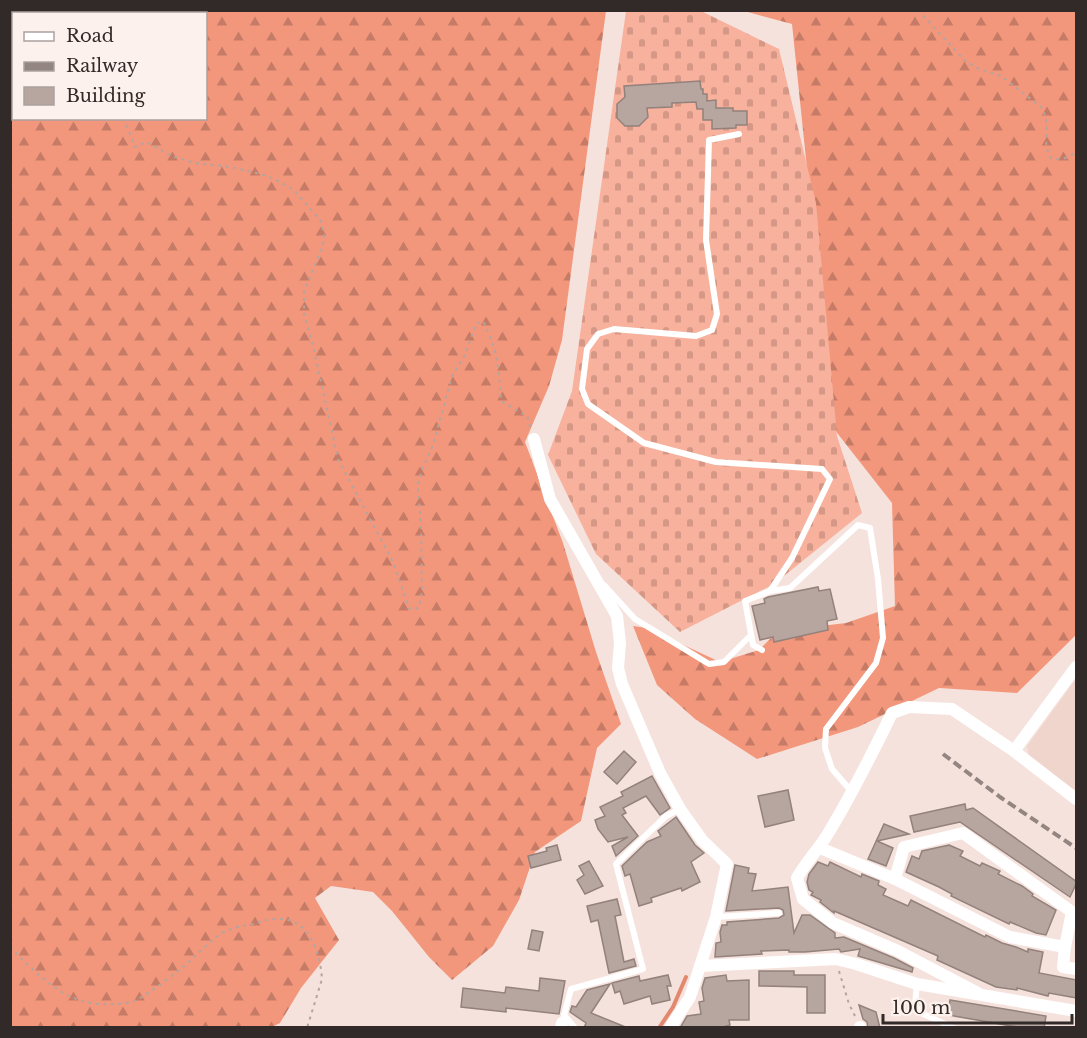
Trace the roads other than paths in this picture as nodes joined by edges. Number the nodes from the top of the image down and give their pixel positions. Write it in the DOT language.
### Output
graph roads {
  1 [pos="739,134"];
  2 [pos="534,439"];
  3 [pos="583,556"];
  4 [pos="770,591"];
  5 [pos="751,635"];
  6 [pos="762,650"];
  7 [pos="1077,667"];
  8 [pos="1014,751"];
  9 [pos="852,793"];
  10 [pos="1077,799"];
  11 [pos="680,809"];
  12 [pos="820,848"];
  13 [pos="895,879"];
  14 [pos="779,913"];
  15 [pos="716,917"];
  16 [pos="1065,947"];
  17 [pos="700,966"];
  18 [pos="1077,969"];
  19 [pos="918,984"];
  20 [pos="978,993"];
  21 [pos="1077,1011"];
  22 [pos="562,1022"];
  23 [pos="574,1028"];
  24 [pos="670,1028"];
  25 [pos="954,1028"];
  1 -- 4 [label="lane"];
  2 -- 3 [label="street"];
  3 -- 5 [label="lane"];
  3 -- 11 [label="street"];
  4 -- 5 [label="lane"];
  4 -- 9 [label="lane"];
  5 -- 6 [label="lane"];
  7 -- 8 [label="street"];
  8 -- 9 [label="street"];
  8 -- 10 [label="street"];
  9 -- 12 [label="street"];
  11 -- 15 [label="street"];
  11 -- 22 [label="lane"];
  12 -- 13 [label="street"];
  12 -- 20 [label="street"];
  13 -- 16 [label="street"];
  13 -- 16 [label="street"];
  14 -- 15 [label="lane"];
  15 -- 17 [label="street"];
  16 -- 18 [label="street"];
  17 -- 19 [label="street"];
  17 -- 24 [label="street"];
  19 -- 20 [label="street"];
  19 -- 25 [label="lane"];
  20 -- 21 [label="street"];
  22 -- 23 [label="lane"];
}
